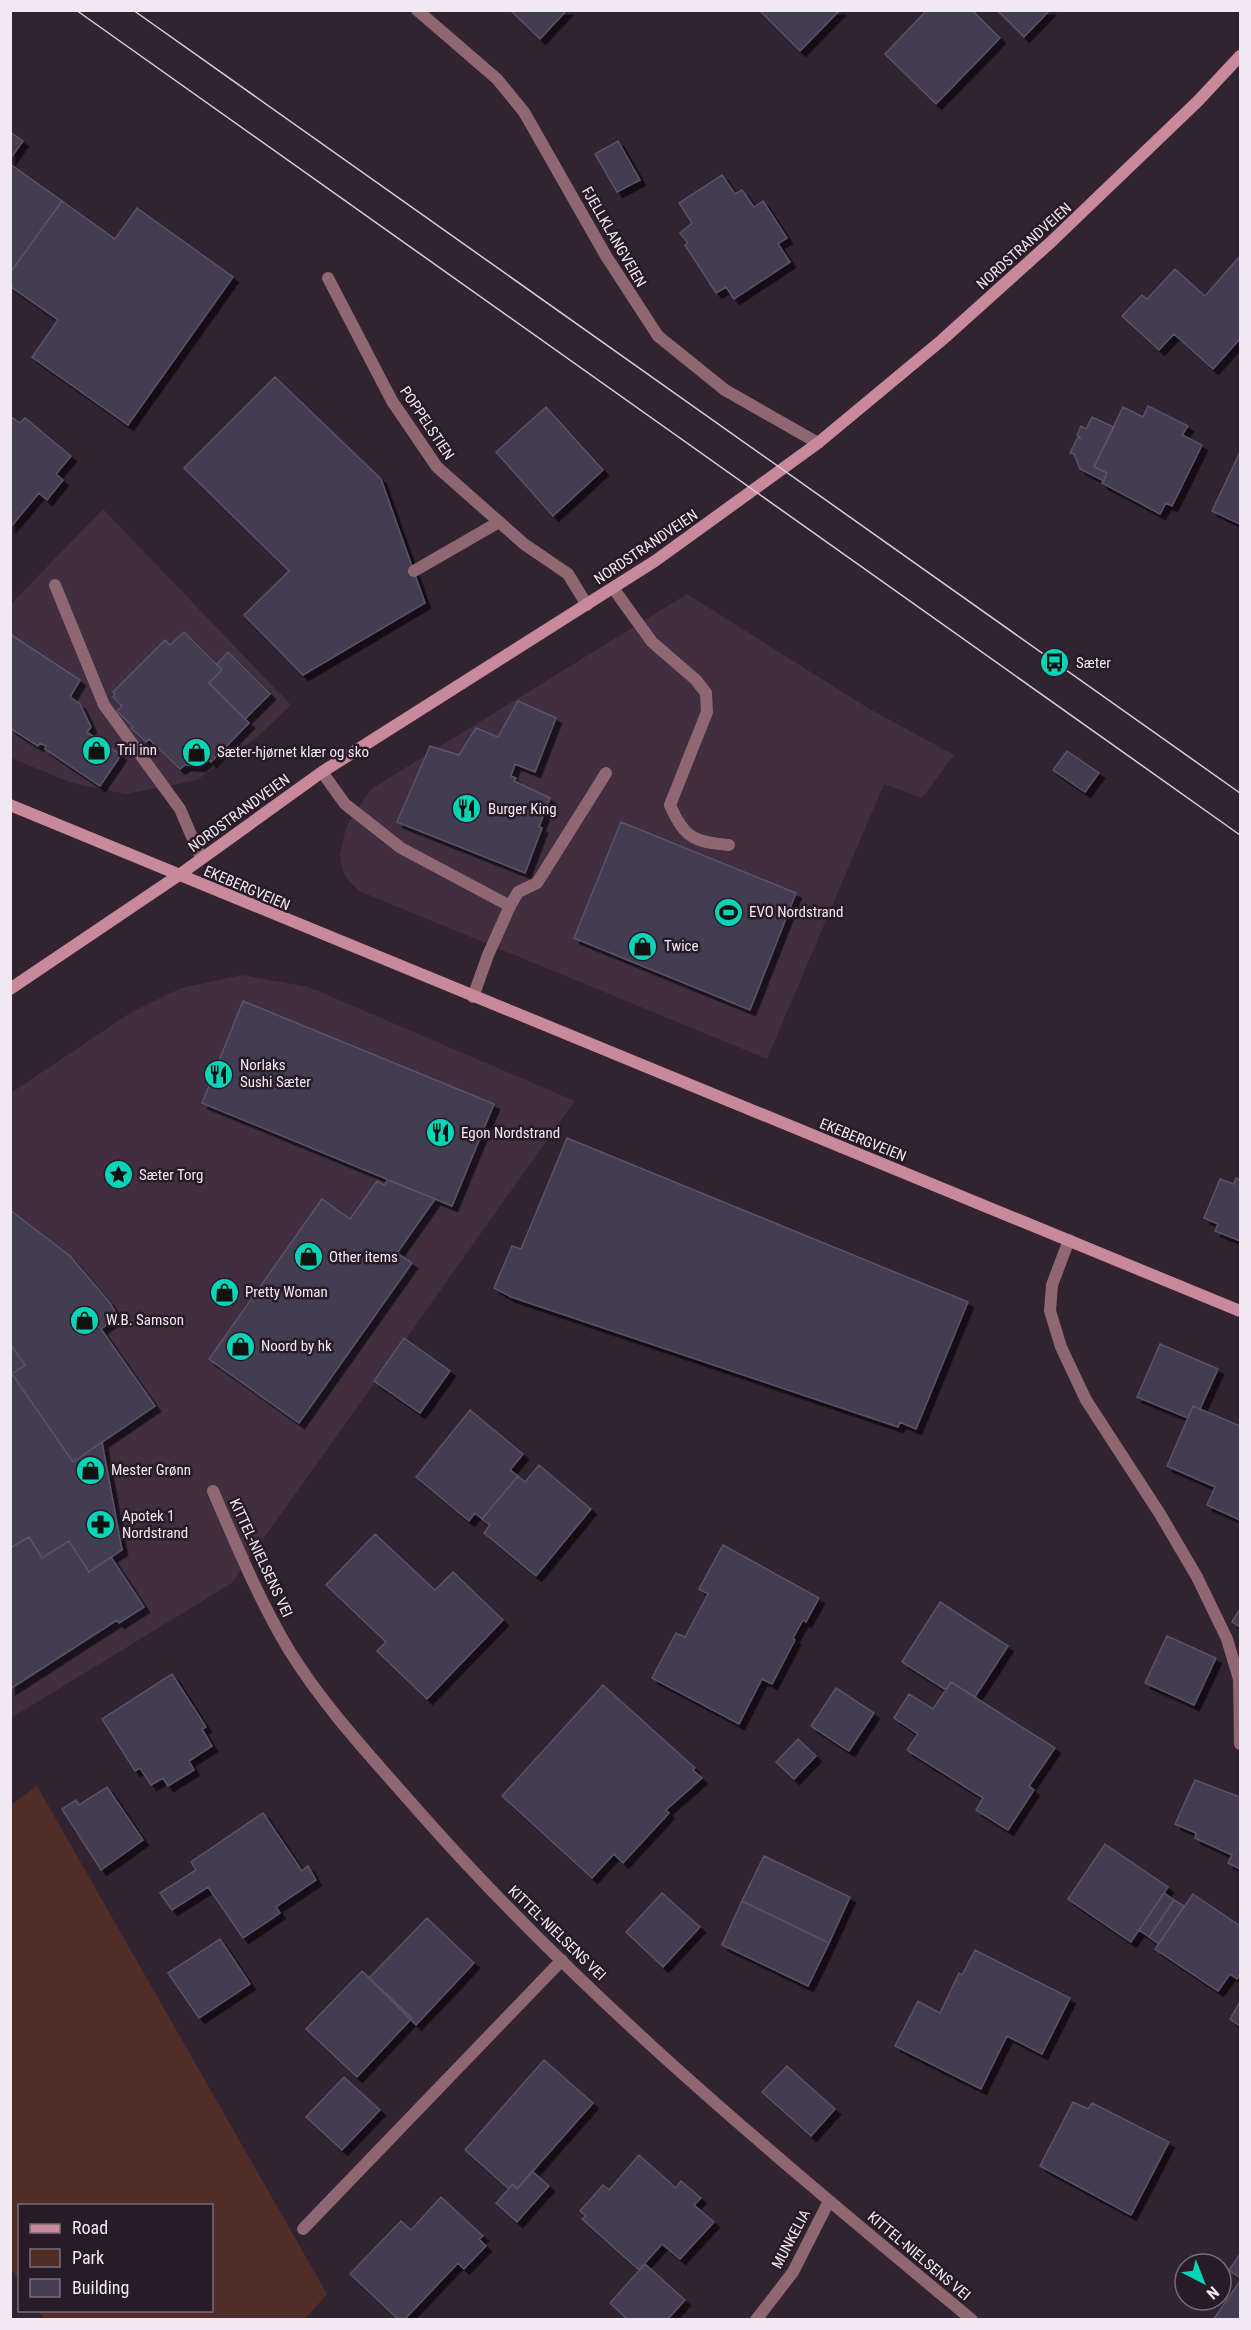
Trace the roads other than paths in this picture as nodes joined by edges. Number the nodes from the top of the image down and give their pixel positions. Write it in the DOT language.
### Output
graph roads {
  1 [pos="417,10"];
  2 [pos="1240,56"];
  3 [pos="328,278"];
  4 [pos="818,443"];
  5 [pos="500,522"];
  6 [pos="414,571"];
  7 [pos="55,585"];
  8 [pos="613,588"];
  9 [pos="587,605"];
  10 [pos="322,772"];
  11 [pos="606,773"];
  12 [pos="10,805"];
  13 [pos="729,845"];
  14 [pos="201,858"];
  15 [pos="178,875"];
  16 [pos="510,906"];
  17 [pos="10,989"];
  18 [pos="473,997"];
  19 [pos="1069,1240"];
  20 [pos="1240,1311"];
  21 [pos="213,1491"];
  22 [pos="1240,1744"];
  23 [pos="562,1960"];
  24 [pos="828,2201"];
  25 [pos="303,2229"];
  26 [pos="756,2319"];
  27 [pos="972,2319"];
  1 -- 4 [label="street, FJELLKLANGVEIEN"];
  2 -- 4 [label="main road, NORDSTRANDVEIEN"];
  3 -- 5 [label="street, POPPELSTIEN"];
  4 -- 8 [label="main road, NORDSTRANDVEIEN"];
  5 -- 6 [label="street"];
  5 -- 9 [label="street, POPPELSTIEN"];
  7 -- 14 [label="street"];
  8 -- 9 [label="main road, NORDSTRANDVEIEN"];
  8 -- 13 [label="street"];
  9 -- 10 [label="main road, NORDSTRANDVEIEN"];
  10 -- 14 [label="main road, NORDSTRANDVEIEN"];
  10 -- 16 [label="street"];
  11 -- 16 [label="street"];
  12 -- 15 [label="main road, EKEBERGVEIEN"];
  14 -- 15 [label="main road, NORDSTRANDVEIEN"];
  15 -- 17 [label="main road, NORDSTRANDVEIEN"];
  15 -- 18 [label="main road, EKEBERGVEIEN"];
  16 -- 18 [label="street"];
  18 -- 19 [label="main road, EKEBERGVEIEN"];
  19 -- 20 [label="main road, EKEBERGVEIEN"];
  19 -- 22 [label="street"];
  21 -- 23 [label="street, KITTEL-NIELSENS VEI"];
  23 -- 24 [label="street, KITTEL-NIELSENS VEI"];
  23 -- 25 [label="street"];
  24 -- 26 [label="street, MUNKELIA"];
  24 -- 27 [label="street, KITTEL-NIELSENS VEI"];
}
